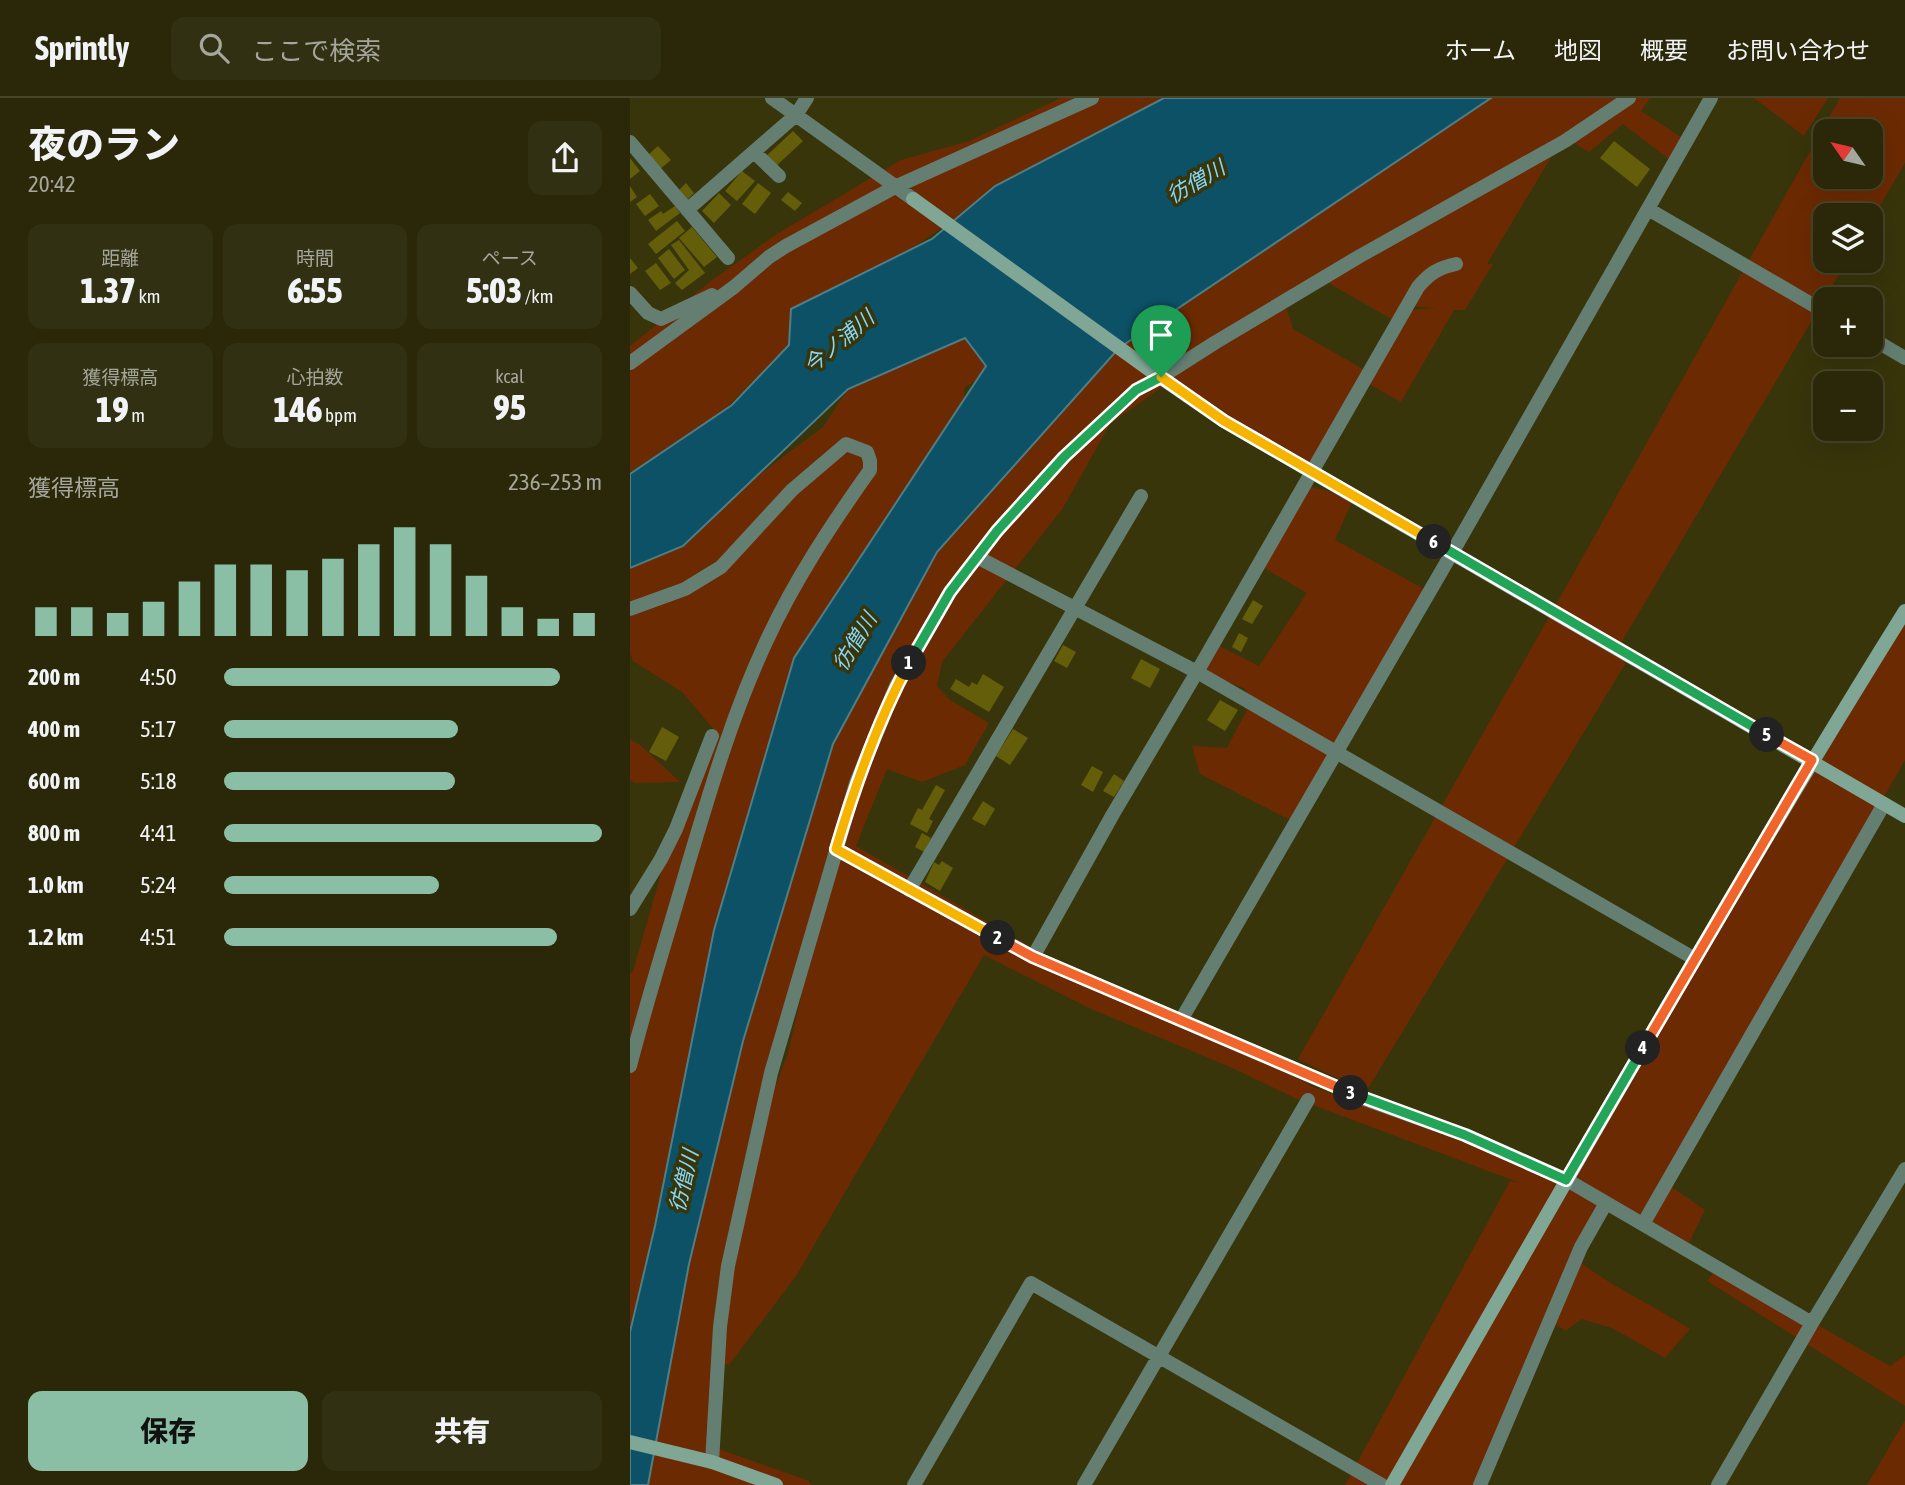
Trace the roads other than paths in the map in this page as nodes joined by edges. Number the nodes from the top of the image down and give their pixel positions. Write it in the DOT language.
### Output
graph roads {
  1 [pos="772,98"];
  2 [pos="807,98"];
  3 [pos="1092,98"];
  4 [pos="1629,98"];
  5 [pos="1711,98"];
  6 [pos="796,115"];
  7 [pos="630,142"];
  8 [pos="755,153"];
  9 [pos="779,176"];
  10 [pos="895,187"];
  11 [pos="1648,209"];
  12 [pos="687,210"];
  13 [pos="769,257"];
  14 [pos="728,258"];
  15 [pos="1456,264"];
  16 [pos="630,293"];
  17 [pos="1813,305"];
  18 [pos="1883,345"];
  19 [pos="1905,358"];
  20 [pos="630,363"];
  21 [pos="1157,375"];
  22 [pos="1312,473"];
  23 [pos="1141,496"];
  24 [pos="1452,553"];
  25 [pos="977,557"];
  26 [pos="630,609"];
  27 [pos="1076,609"];
  28 [pos="1905,611"];
  29 [pos="1197,672"];
  30 [pos="712,736"];
  31 [pos="1338,751"];
  32 [pos="1812,760"];
  33 [pos="1884,804"];
  34 [pos="1905,816"];
  35 [pos="836,849"];
  36 [pos="909,890"];
  37 [pos="630,909"];
  38 [pos="1033,957"];
  39 [pos="1695,959"];
  40 [pos="1181,1020"];
  41 [pos="630,1066"];
  42 [pos="1308,1100"];
  43 [pos="1905,1169"];
  44 [pos="1566,1180"];
  45 [pos="1606,1203"];
  46 [pos="1643,1224"];
  47 [pos="1812,1323"];
  48 [pos="1159,1357"];
  49 [pos="630,1442"];
  50 [pos="712,1462"];
  51 [pos="776,1485"];
  52 [pos="914,1485"];
  53 [pos="1084,1485"];
  54 [pos="1382,1485"];
  55 [pos="1392,1485"];
  56 [pos="1480,1485"];
  57 [pos="1718,1485"];
  1 -- 6 [label="street"];
  2 -- 6 [label="street"];
  3 -- 10 [label="street"];
  4 -- 21 [label="street"];
  5 -- 11 [label="street"];
  6 -- 8 [label="street"];
  6 -- 10 [label="street"];
  7 -- 12 [label="street"];
  8 -- 9 [label="street"];
  8 -- 12 [label="street"];
  10 -- 13 [label="street"];
  10 -- 21 [label="street"];
  11 -- 17 [label="street"];
  11 -- 24 [label="street"];
  12 -- 14 [label="street"];
  13 -- 16 [label="street"];
  13 -- 20 [label="street"];
  15 -- 22 [label="street"];
  18 -- 19 [label="street"];
  21 -- 22 [label="street"];
  21 -- 25 [label="street"];
  22 -- 24 [label="street"];
  22 -- 29 [label="street"];
  23 -- 27 [label="street"];
  24 -- 31 [label="street"];
  24 -- 32 [label="street"];
  25 -- 27 [label="street"];
  25 -- 35 [label="street"];
  26 -- 41 [label="street"];
  27 -- 29 [label="street"];
  27 -- 36 [label="street"];
  28 -- 32 [label="street"];
  29 -- 31 [label="street"];
  29 -- 38 [label="street"];
  30 -- 37 [label="street"];
  31 -- 39 [label="street"];
  31 -- 40 [label="street"];
  32 -- 33 [label="street"];
  32 -- 39 [label="street"];
  33 -- 34 [label="street"];
  33 -- 46 [label="street"];
  35 -- 36 [label="street"];
  35 -- 50 [label="street"];
  36 -- 38 [label="street"];
  38 -- 40 [label="street"];
  39 -- 44 [label="street"];
  40 -- 44 [label="street"];
  42 -- 48 [label="street"];
  43 -- 47 [label="street"];
  44 -- 45 [label="street"];
  44 -- 55 [label="street"];
  45 -- 46 [label="street"];
  45 -- 56 [label="street"];
  46 -- 47 [label="street"];
  47 -- 57 [label="street"];
  48 -- 52 [label="street"];
  48 -- 53 [label="street"];
  48 -- 54 [label="street"];
  49 -- 50 [label="street"];
  50 -- 51 [label="street"];
}
